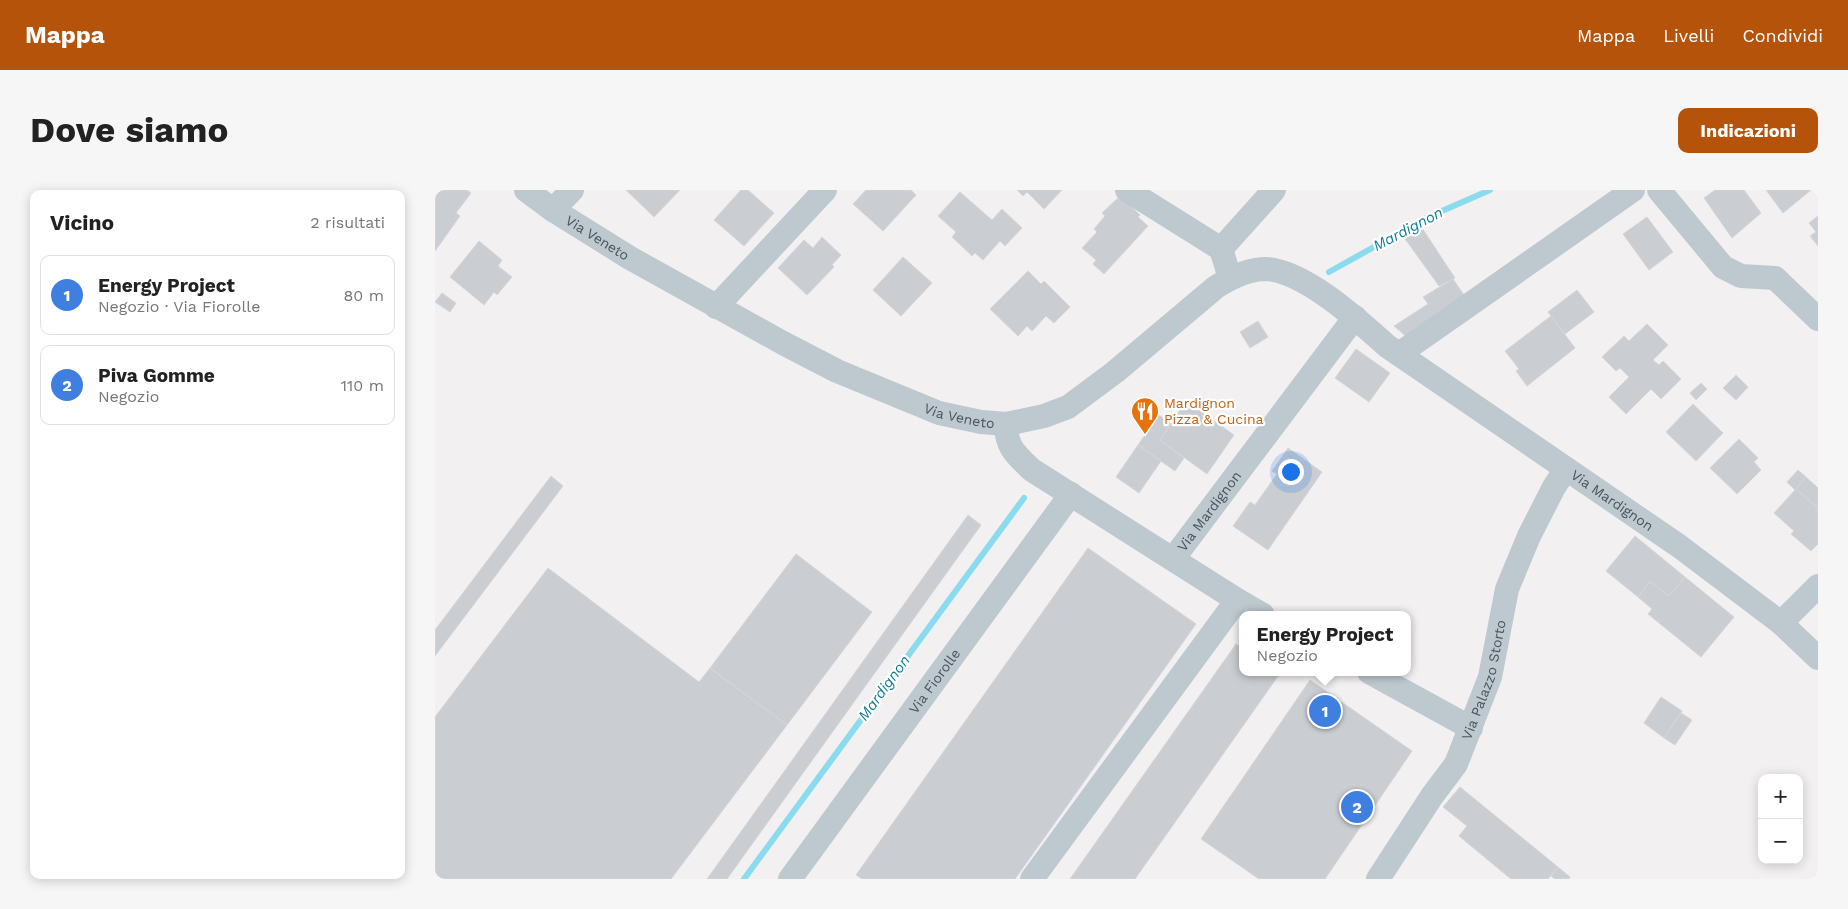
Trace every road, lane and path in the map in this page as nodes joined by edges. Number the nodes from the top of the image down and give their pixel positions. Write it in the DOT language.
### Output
graph roads {
  1 [pos="526,190"];
  2 [pos="572,190"];
  3 [pos="825,190"];
  4 [pos="1127,190"];
  5 [pos="1274,190"];
  6 [pos="1633,190"];
  7 [pos="1659,190"];
  8 [pos="553,210"];
  9 [pos="1221,249"];
  10 [pos="1230,278"];
  11 [pos="716,307"];
  12 [pos="1355,318"];
  13 [pos="1818,319"];
  14 [pos="1399,354"];
  15 [pos="1006,424"];
  16 [pos="1566,468"];
  17 [pos="1071,494"];
  18 [pos="1173,559"];
  19 [pos="1818,586"];
  20 [pos="1237,600"];
  21 [pos="1256,611"];
  22 [pos="1781,623"];
  23 [pos="1818,658"];
  24 [pos="1376,676"];
  25 [pos="1471,728"];
  26 [pos="801,875"];
  27 [pos="1032,879"];
  28 [pos="1378,879"];
  1 -- 8 [label="street, Via Veneto"];
  2 -- 8 [label="street, Via Veneto"];
  3 -- 11 [label="street"];
  4 -- 9 [label="street"];
  5 -- 9 [label="street"];
  6 -- 14 [label="street"];
  7 -- 13 [label="street"];
  8 -- 11 [label="street, Via Veneto"];
  9 -- 10 [label="street"];
  10 -- 12 [label="street, Via Veneto"];
  10 -- 15 [label="street, Via Veneto"];
  11 -- 15 [label="street, Via Veneto"];
  12 -- 14 [label="street, Via Mardignon"];
  12 -- 18 [label="street, Via Mardignon"];
  14 -- 16 [label="street, Via Mardignon"];
  15 -- 17 [label="street"];
  16 -- 22 [label="street, Via Mardignon"];
  16 -- 25 [label="street, Via Palazzo Storto"];
  17 -- 18 [label="street"];
  17 -- 26 [label="street, Via Fiorolle"];
  18 -- 20 [label="street"];
  19 -- 22 [label="street"];
  20 -- 21 [label="street"];
  20 -- 27 [label="street"];
  22 -- 23 [label="street, Via Mardignon"];
  24 -- 25 [label="street"];
  25 -- 28 [label="street, Via Palazzo Storto"];
}
